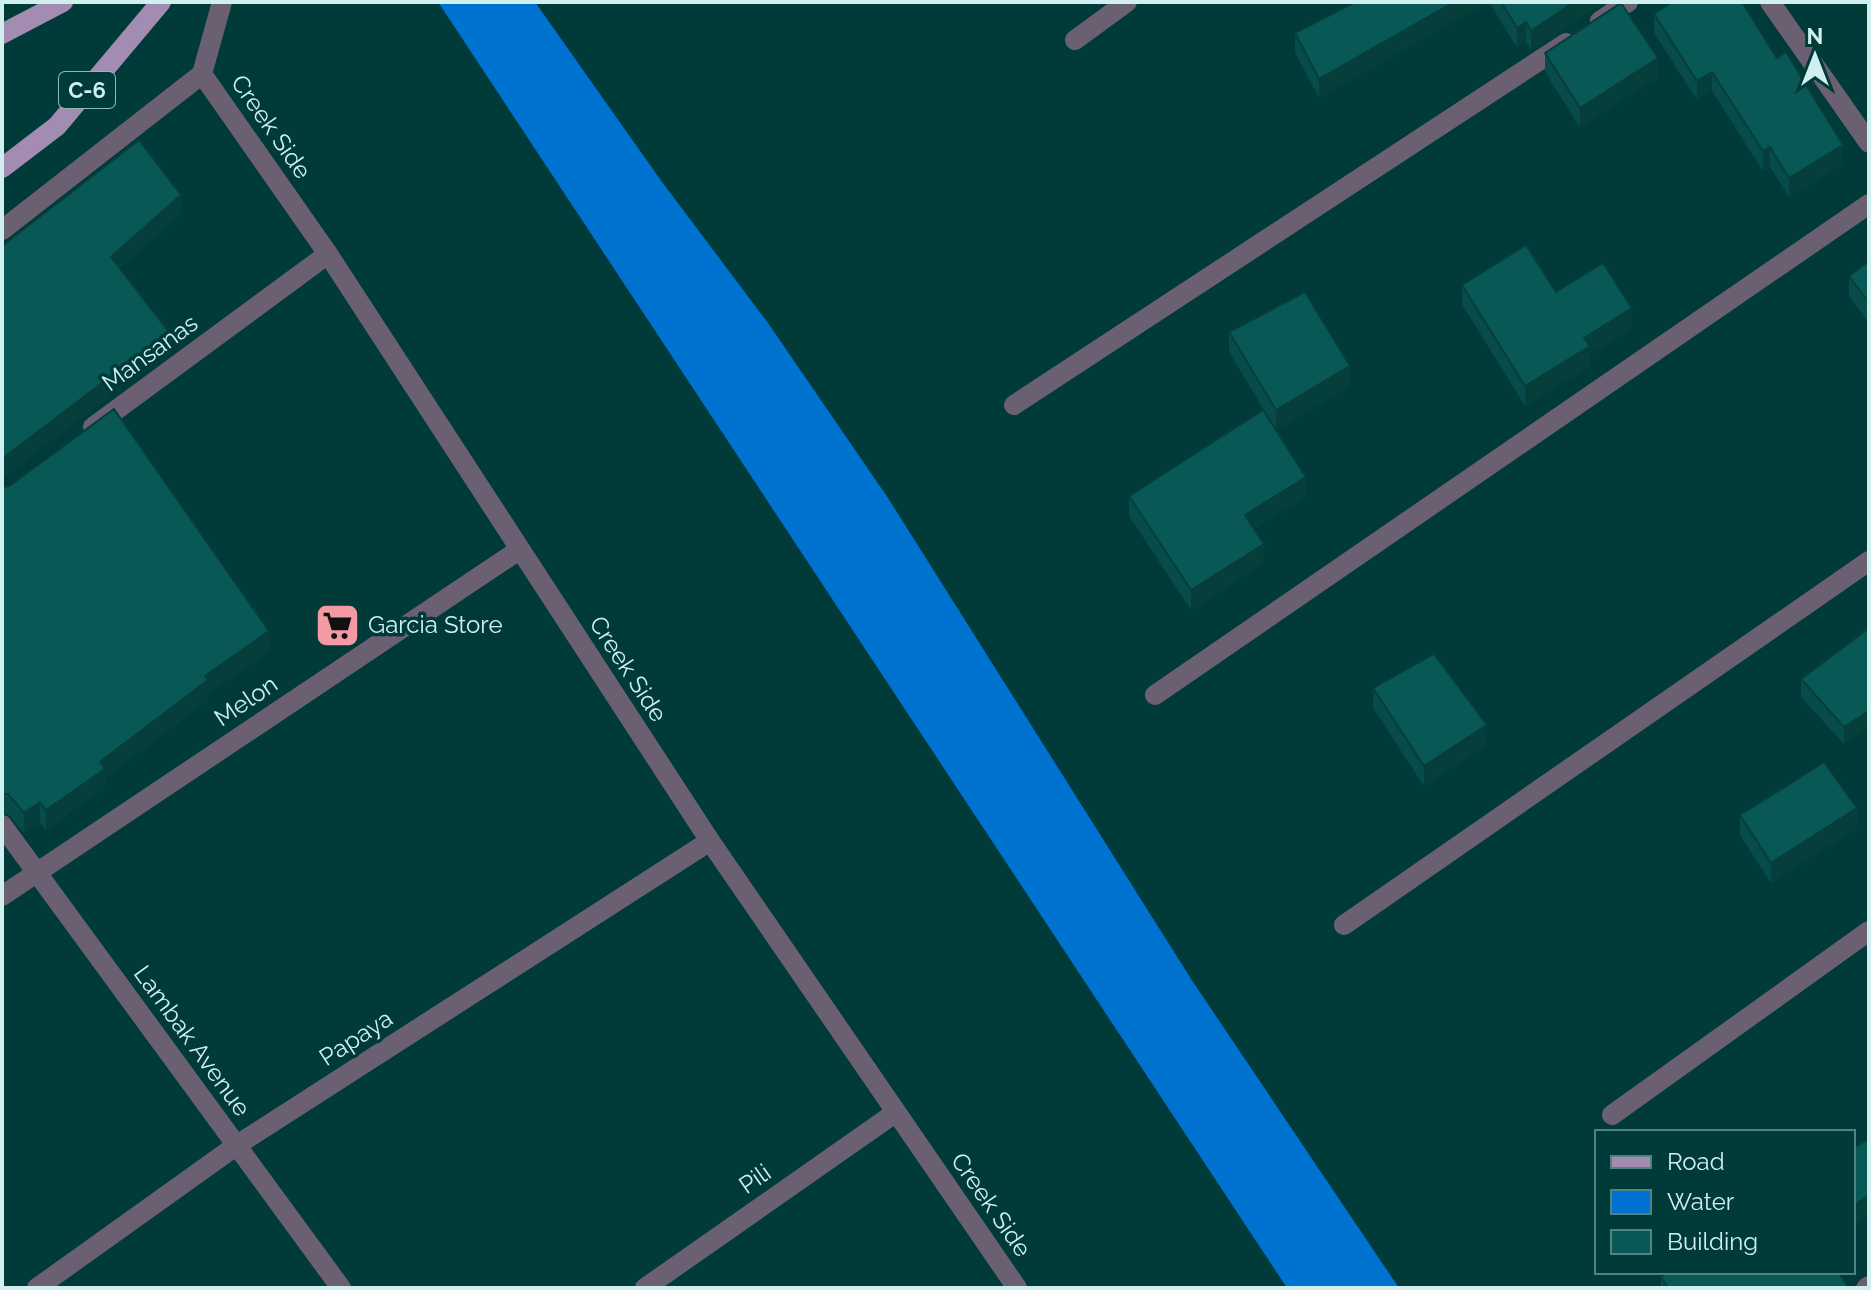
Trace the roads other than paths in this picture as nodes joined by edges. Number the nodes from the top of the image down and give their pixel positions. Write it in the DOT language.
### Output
graph roads {
  1 [pos="63,2"];
  2 [pos="161,2"];
  3 [pos="222,2"];
  4 [pos="1127,2"];
  5 [pos="1628,2"];
  6 [pos="1770,2"];
  7 [pos="2,34"];
  8 [pos="1075,40"];
  9 [pos="202,74"];
  10 [pos="1869,143"];
  11 [pos="2,168"];
  12 [pos="1869,204"];
  13 [pos="2,230"];
  14 [pos="328,254"];
  15 [pos="1014,405"];
  16 [pos="77,439"];
  17 [pos="519,550"];
  18 [pos="1869,561"];
  19 [pos="1155,695"];
  20 [pos="2,825"];
  21 [pos="710,841"];
  22 [pos="36,873"];
  23 [pos="2,896"];
  24 [pos="1344,925"];
  25 [pos="1869,931"];
  26 [pos="895,1113"];
  27 [pos="1612,1115"];
  28 [pos="237,1145"];
  29 [pos="37,1288"];
  30 [pos="341,1288"];
  31 [pos="645,1288"];
  32 [pos="1017,1288"];
  1 -- 7 [label="main road"];
  2 -- 11 [label="main road, C-6"];
  3 -- 9 [label="street"];
  4 -- 8 [label="street"];
  5 -- 15 [label="street"];
  6 -- 10 [label="street"];
  9 -- 13 [label="street"];
  9 -- 14 [label="street, Creek Side"];
  12 -- 19 [label="street"];
  14 -- 16 [label="street, Mansanas"];
  14 -- 17 [label="street, Creek Side"];
  17 -- 21 [label="street, Creek Side"];
  17 -- 22 [label="street, Melon"];
  18 -- 24 [label="street"];
  20 -- 22 [label="street, Lambak Avenue"];
  21 -- 26 [label="street, Creek Side"];
  21 -- 28 [label="street, Papaya"];
  22 -- 23 [label="street, Melon"];
  22 -- 28 [label="street, Lambak Avenue"];
  25 -- 27 [label="street"];
  26 -- 31 [label="street, Pili"];
  26 -- 32 [label="street, Creek Side"];
  28 -- 29 [label="street, Papaya"];
  28 -- 30 [label="street, Lambak Avenue"];
}
